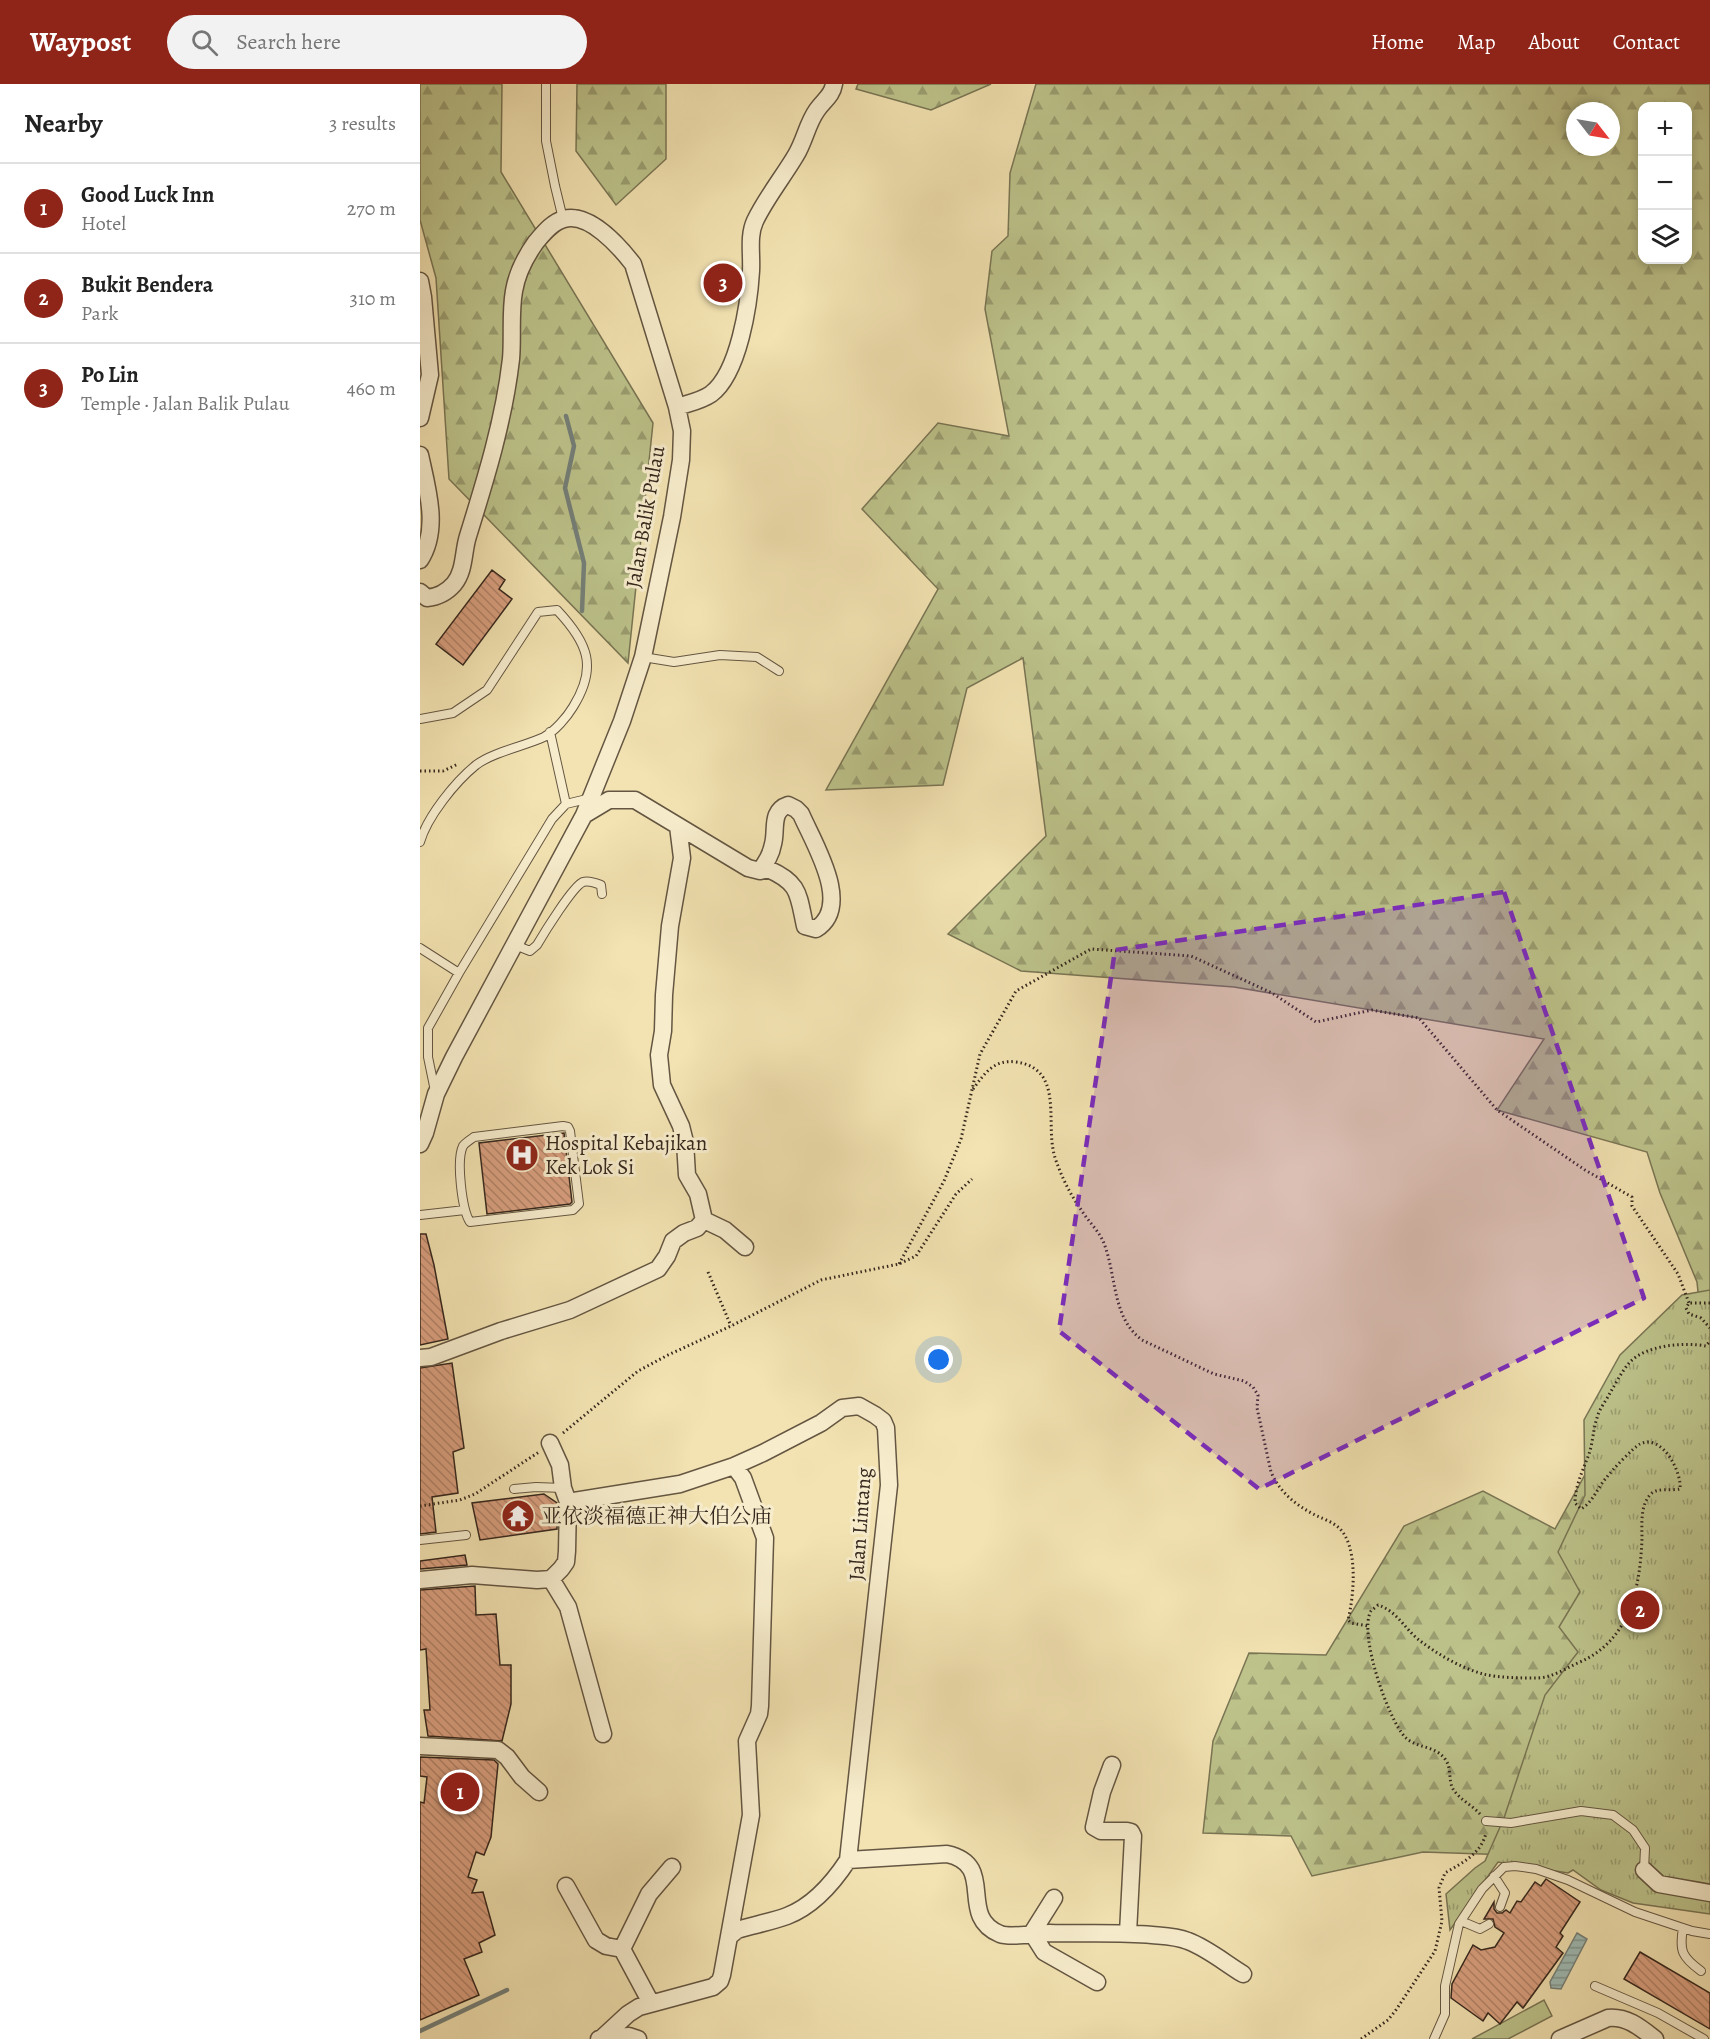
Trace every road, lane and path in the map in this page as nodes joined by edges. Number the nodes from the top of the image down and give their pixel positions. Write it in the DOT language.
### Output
graph roads {
  1 [pos="546,84"];
  2 [pos="834,84"];
  3 [pos="563,219"];
  4 [pos="421,293"];
  5 [pos="677,407"];
  6 [pos="420,418"];
  7 [pos="420,454"];
  8 [pos="420,560"];
  9 [pos="422,596"];
  10 [pos="643,657"];
  11 [pos="779,671"];
  12 [pos="420,719"];
  13 [pos="550,732"];
  14 [pos="461,762"];
  15 [pos="420,771"];
  16 [pos="591,798"];
  17 [pos="567,804"];
  18 [pos="584,815"];
  19 [pos="678,826"];
  20 [pos="420,842"];
  21 [pos="760,871"];
  22 [pos="602,894"];
  23 [pos="514,945"];
  24 [pos="420,948"];
  25 [pos="459,973"];
  26 [pos="970,1092"];
  27 [pos="436,1094"];
  28 [pos="420,1144"];
  29 [pos="972,1179"];
  30 [pos="465,1210"];
  31 [pos="420,1215"];
  32 [pos="704,1220"];
  33 [pos="745,1247"];
  34 [pos="899,1264"];
  35 [pos="708,1272"];
  36 [pos="1689,1303"];
  37 [pos="1710,1303"];
  38 [pos="731,1326"];
  39 [pos="1710,1328"];
  40 [pos="1710,1341"];
  41 [pos="420,1358"];
  42 [pos="550,1443"];
  43 [pos="734,1466"];
  44 [pos="514,1489"];
  45 [pos="565,1495"];
  46 [pos="420,1506"];
  47 [pos="466,1534"];
  48 [pos="420,1540"];
  49 [pos="551,1579"];
  50 [pos="420,1581"];
  51 [pos="1368,1626"];
  52 [pos="603,1734"];
  53 [pos="420,1746"];
  54 [pos="1112,1765"];
  55 [pos="539,1792"];
  56 [pos="1486,1821"];
  57 [pos="848,1860"];
  58 [pos="672,1867"];
  59 [pos="1644,1870"];
  60 [pos="1494,1876"];
  61 [pos="566,1886"];
  62 [pos="1710,1893"];
  63 [pos="1054,1898"];
  64 [pos="1500,1907"];
  65 [pos="1461,1921"];
  66 [pos="1489,1924"];
  67 [pos="1683,1928"];
  68 [pos="1032,1933"];
  69 [pos="1128,1933"];
  70 [pos="1710,1934"];
  71 [pos="731,1935"];
  72 [pos="622,1949"];
  73 [pos="1701,1971"];
  74 [pos="1243,1974"];
  75 [pos="1097,1982"];
  76 [pos="1595,1986"];
  77 [pos="651,2003"];
  78 [pos="600,2038"];
  79 [pos="638,2039"];
  80 [pos="1361,2039"];
  81 [pos="1434,2039"];
  82 [pos="1560,2039"];
  83 [pos="1655,2039"];
  84 [pos="1704,2039"];
  1 -- 3 [label="lane"];
  2 -- 5 [label="street"];
  3 -- 5 [label="street, Jalan Balik Pulau"];
  3 -- 9 [label="street"];
  4 -- 6 [label="street"];
  5 -- 10 [label="street, Jalan Balik Pulau"];
  7 -- 8 [label="street"];
  10 -- 11 [label="lane"];
  10 -- 16 [label="street, Jalan Balik Pulau"];
  12 -- 13 [label="lane"];
  13 -- 17 [label="lane"];
  13 -- 20 [label="lane"];
  14 -- 15 [label="path"];
  16 -- 17 [label="lane"];
  16 -- 18 [label="street, Jalan Balik Pulau"];
  17 -- 25 [label="lane"];
  18 -- 19 [label="street"];
  18 -- 23 [label="street, Jalan Balik Pulau"];
  19 -- 21 [label="street"];
  19 -- 32 [label="street"];
  21 -- 21 [label="street"];
  22 -- 23 [label="lane"];
  23 -- 27 [label="street, Jalan Balik Pulau"];
  24 -- 25 [label="lane"];
  25 -- 27 [label="lane"];
  26 -- 34 [label="path"];
  26 -- 36 [label="path"];
  26 -- 51 [label="path"];
  27 -- 28 [label="street, Jalan Balik Pulau"];
  29 -- 34 [label="path"];
  30 -- 30 [label="lane"];
  30 -- 31 [label="lane"];
  32 -- 33 [label="street"];
  32 -- 41 [label="street"];
  34 -- 38 [label="path"];
  35 -- 38 [label="path"];
  36 -- 37 [label="path"];
  36 -- 39 [label="path"];
  38 -- 42 [label="path"];
  40 -- 51 [label="path"];
  42 -- 45 [label="street"];
  42 -- 46 [label="path"];
  43 -- 45 [label="street, Jalan Lintang"];
  43 -- 57 [label="street, Jalan Lintang"];
  43 -- 71 [label="street"];
  44 -- 45 [label="lane"];
  45 -- 49 [label="street"];
  47 -- 48 [label="lane"];
  49 -- 50 [label="street"];
  49 -- 52 [label="street"];
  51 -- 56 [label="path"];
  53 -- 55 [label="street"];
  54 -- 69 [label="street"];
  56 -- 59 [label="lane"];
  56 -- 80 [label="path"];
  57 -- 68 [label="street"];
  57 -- 71 [label="street"];
  58 -- 72 [label="street"];
  59 -- 62 [label="street"];
  60 -- 64 [label="lane"];
  60 -- 65 [label="lane"];
  60 -- 67 [label="lane"];
  61 -- 72 [label="street"];
  63 -- 68 [label="street"];
  65 -- 66 [label="lane"];
  65 -- 81 [label="lane"];
  67 -- 70 [label="lane"];
  67 -- 73 [label="lane"];
  68 -- 69 [label="street"];
  68 -- 75 [label="street"];
  69 -- 74 [label="street"];
  71 -- 77 [label="street"];
  72 -- 77 [label="street"];
  76 -- 84 [label="lane"];
  77 -- 78 [label="street"];
  78 -- 79 [label="street"];
  82 -- 83 [label="street"];
}
